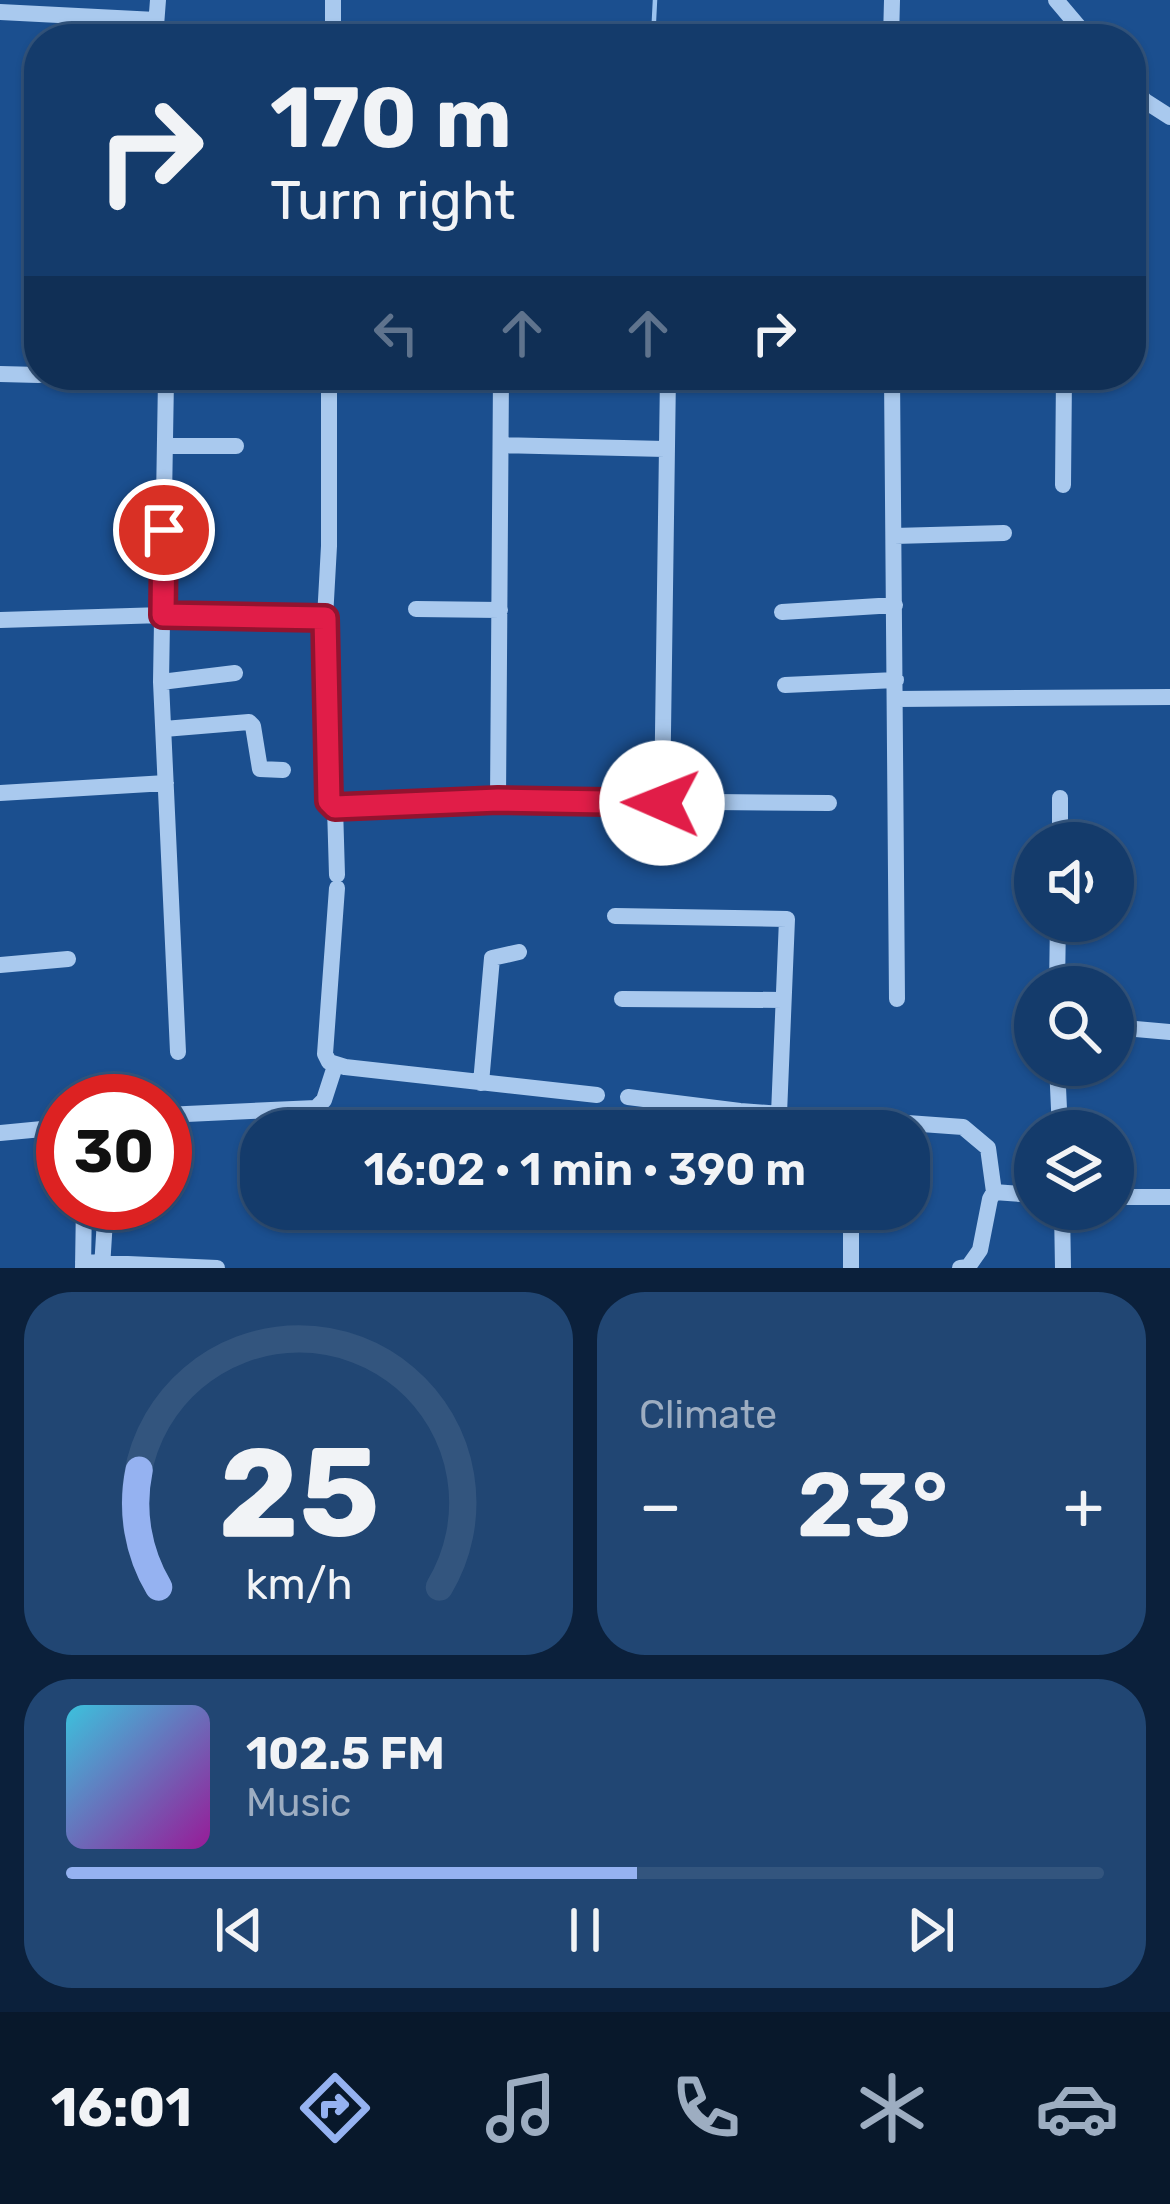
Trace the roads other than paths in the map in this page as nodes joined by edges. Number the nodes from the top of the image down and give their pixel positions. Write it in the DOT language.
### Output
graph roads {
  1 [pos="0,12"];
  2 [pos="109,24"];
  3 [pos="166,390"];
  4 [pos="329,390"];
  5 [pos="501,390"];
  6 [pos="667,390"];
  7 [pos="892,390"];
  8 [pos="1064,390"];
  9 [pos="501,445"];
  10 [pos="165,446"];
  11 [pos="236,446"];
  12 [pos="665,449"];
  13 [pos="1063,485"];
  14 [pos="1004,533"];
  15 [pos="894,536"];
  16 [pos="895,605"];
  17 [pos="416,609"];
  18 [pos="500,610"];
  19 [pos="782,612"];
  20 [pos="163,615"];
  21 [pos="325,618"];
  22 [pos="0,620"];
  23 [pos="235,674"];
  24 [pos="161,682"];
  25 [pos="785,685"];
  26 [pos="896,690"];
  27 [pos="1170,697"];
  28 [pos="164,729"];
  29 [pos="283,770"];
  30 [pos="166,783"];
  31 [pos="0,793"];
  32 [pos="1060,798"];
  33 [pos="498,800"];
  34 [pos="662,803"];
  35 [pos="829,803"];
  36 [pos="335,807"];
  37 [pos="1060,822"];
  38 [pos="615,916"];
  39 [pos="519,952"];
  40 [pos="68,959"];
  41 [pos="0,965"];
  42 [pos="622,999"];
  43 [pos="898,999"];
  44 [pos="783,1000"];
  45 [pos="1134,1029"];
  46 [pos="1170,1032"];
  47 [pos="178,1052"];
  48 [pos="335,1066"];
  49 [pos="481,1083"];
  50 [pos="597,1095"];
  51 [pos="628,1097"];
  52 [pos="743,1110"];
  53 [pos="778,1110"];
  54 [pos="192,1113"];
  55 [pos="930,1125"];
  56 [pos="36,1129"];
  57 [pos="0,1133"];
  58 [pos="994,1192"];
  59 [pos="1014,1193"];
  60 [pos="1134,1197"];
  61 [pos="1170,1197"];
  62 [pos="84,1230"];
  63 [pos="104,1230"];
  64 [pos="851,1230"];
  65 [pos="1062,1230"];
  66 [pos="83,1265"];
  67 [pos="971,1265"];
  68 [pos="102,1266"];
  69 [pos="217,1268"];
  70 [pos="851,1268"];
  71 [pos="1063,1268"];
  1 -- 2 [label="street"];
  3 -- 10 [label="street"];
  4 -- 21 [label="street"];
  5 -- 9 [label="street"];
  6 -- 12 [label="street"];
  7 -- 15 [label="street"];
  8 -- 13 [label="street"];
  9 -- 12 [label="street"];
  9 -- 18 [label="street"];
  10 -- 11 [label="street"];
  10 -- 20 [label="street"];
  12 -- 34 [label="street"];
  14 -- 15 [label="street"];
  15 -- 16 [label="street"];
  16 -- 19 [label="street"];
  16 -- 26 [label="street"];
  17 -- 18 [label="street"];
  18 -- 33 [label="street"];
  20 -- 21 [label="street"];
  20 -- 22 [label="street"];
  20 -- 24 [label="street"];
  21 -- 36 [label="street"];
  23 -- 24 [label="street"];
  24 -- 28 [label="street"];
  25 -- 26 [label="street"];
  26 -- 27 [label="street"];
  26 -- 43 [label="street"];
  28 -- 29 [label="street"];
  28 -- 30 [label="street"];
  30 -- 31 [label="street"];
  30 -- 47 [label="street"];
  32 -- 37 [label="street"];
  33 -- 34 [label="street"];
  33 -- 36 [label="street"];
  34 -- 35 [label="street"];
  36 -- 48 [label="street"];
  38 -- 44 [label="street"];
  39 -- 49 [label="street"];
  40 -- 41 [label="street"];
  42 -- 44 [label="street"];
  44 -- 53 [label="street"];
  45 -- 46 [label="street"];
  48 -- 49 [label="street"];
  48 -- 54 [label="street"];
  49 -- 50 [label="street"];
  51 -- 52 [label="street"];
  55 -- 58 [label="street"];
  56 -- 57 [label="street"];
  58 -- 59 [label="street"];
  58 -- 67 [label="street"];
  60 -- 61 [label="street"];
  62 -- 66 [label="street"];
  63 -- 68 [label="street"];
  64 -- 70 [label="street"];
  65 -- 71 [label="street"];
  66 -- 68 [label="street"];
  68 -- 69 [label="street"];
}
